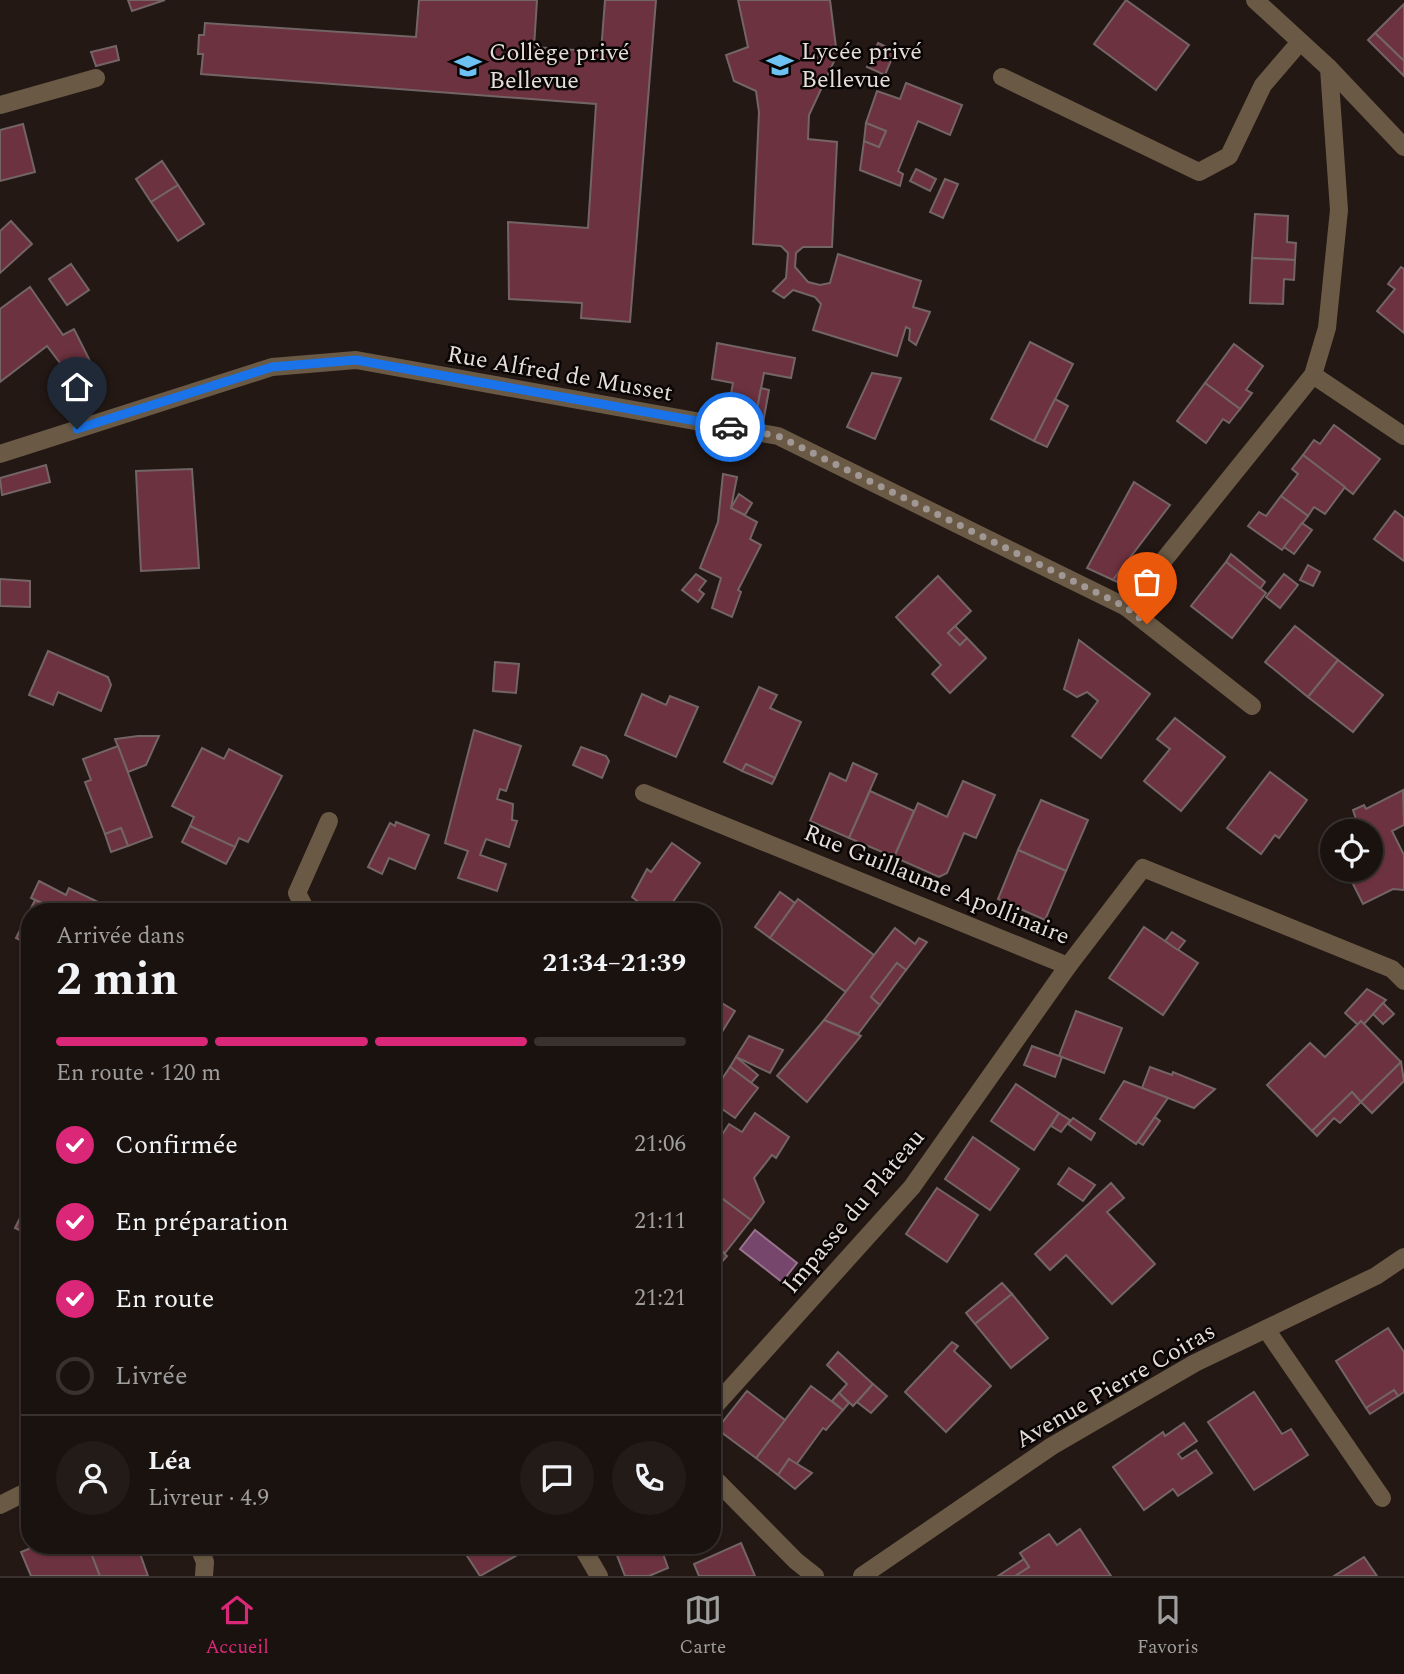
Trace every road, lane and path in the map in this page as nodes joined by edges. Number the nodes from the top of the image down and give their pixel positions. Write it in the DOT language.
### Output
graph roads {
  1 [pos="1255,0"];
  2 [pos="1300,41"];
  3 [pos="1329,68"];
  4 [pos="1002,77"];
  5 [pos="96,78"];
  6 [pos="0,105"];
  7 [pos="1404,147"];
  8 [pos="1313,374"];
  9 [pos="1404,436"];
  10 [pos="0,454"];
  11 [pos="1126,607"];
  12 [pos="1252,706"];
  13 [pos="644,793"];
  14 [pos="329,821"];
  15 [pos="302,903"];
  16 [pos="1068,966"];
  17 [pos="1404,981"];
  18 [pos="1404,1258"];
  19 [pos="1266,1329"];
  20 [pos="721,1399"];
  21 [pos="721,1485"];
  22 [pos="21,1494"];
  23 [pos="1382,1498"];
  24 [pos="0,1505"];
  25 [pos="202,1554"];
  26 [pos="586,1554"];
  27 [pos="204,1576"];
  28 [pos="599,1576"];
  29 [pos="816,1576"];
  30 [pos="862,1576"];
  1 -- 2 [label="street"];
  2 -- 3 [label="street"];
  2 -- 4 [label="street"];
  3 -- 7 [label="street"];
  3 -- 8 [label="street"];
  5 -- 6 [label="street"];
  8 -- 9 [label="street"];
  8 -- 11 [label="street"];
  10 -- 11 [label="street, Rue Alfred de Musset"];
  11 -- 12 [label="street, Rue Alfred de Musset"];
  13 -- 16 [label="street, Rue Guillaume Apollinaire"];
  14 -- 15 [label="street"];
  16 -- 17 [label="street, Rue Guillaume Apollinaire"];
  16 -- 20 [label="street, Impasse du Plateau"];
  18 -- 19 [label="street, Avenue Pierre Coiras"];
  19 -- 23 [label="street"];
  19 -- 30 [label="street, Avenue Pierre Coiras"];
  21 -- 29 [label="street"];
  22 -- 24 [label="street"];
  25 -- 27 [label="street"];
  26 -- 28 [label="street"];
}
